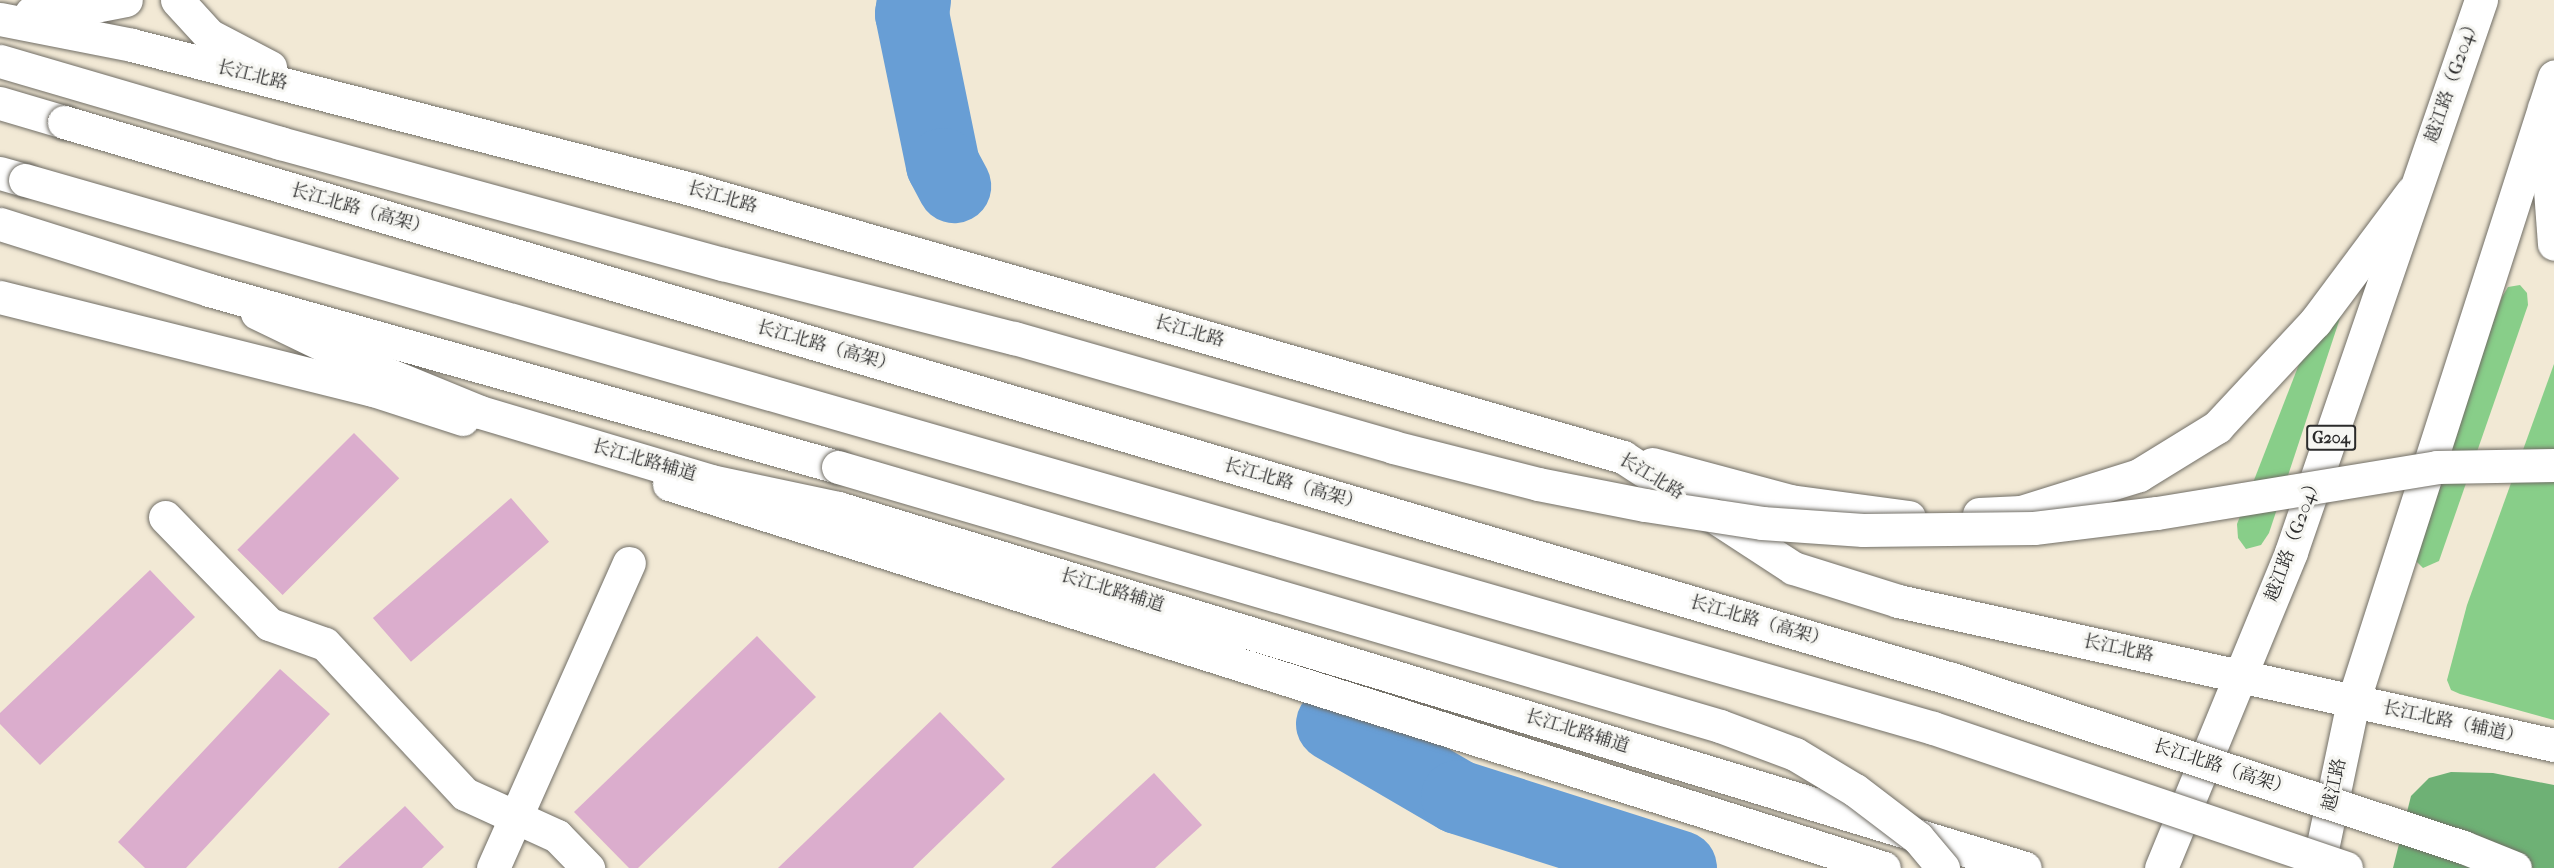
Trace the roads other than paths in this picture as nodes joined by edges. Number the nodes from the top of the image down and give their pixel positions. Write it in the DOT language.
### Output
graph roads {
  1 [pos="126,0"];
  2 [pos="177,0"];
  3 [pos="2481,0"];
  4 [pos="0,14"];
  5 [pos="0,19"];
  6 [pos="0,62"];
  7 [pos="2554,77"];
  8 [pos="319,93"];
  9 [pos="0,103"];
  10 [pos="2544,108"];
  11 [pos="13,176"];
  12 [pos="2416,186"];
  13 [pos="0,224"];
  14 [pos="2554,244"];
  15 [pos="209,290"];
  16 [pos="0,297"];
  17 [pos="1623,457"];
  18 [pos="2554,465"];
  19 [pos="165,517"];
  20 [pos="629,563"];
  21 [pos="2242,676"];
  22 [pos="2353,702"];
  23 [pos="2554,745"];
  24 [pos="516,815"];
  25 [pos="493,868"];
  26 [pos="588,868"];
  27 [pos="1884,868"];
  28 [pos="1943,868"];
  29 [pos="2025,868"];
  30 [pos="2161,868"];
  31 [pos="2318,868"];
  32 [pos="2346,868"];
  33 [pos="2515,868"];
  1 -- 4 [label="main road"];
  2 -- 8 [label="main road"];
  3 -- 12 [label="main road, 越江路（G204） / G204"];
  5 -- 8 [label="main road, 长江北路"];
  6 -- 18 [label="main road, bridge"];
  7 -- 10 [label="main road"];
  8 -- 17 [label="main road, 长江北路"];
  9 -- 33 [label="main road, 长江北路（高架）, bridge"];
  10 -- 14 [label="main road"];
  10 -- 22 [label="main road"];
  11 -- 32 [label="main road, bridge"];
  12 -- 17 [label="main road"];
  12 -- 21 [label="main road, 越江路（G204） / G204"];
  13 -- 15 [label="main road"];
  15 -- 28 [label="main road, bridge"];
  15 -- 29 [label="main road, 长江北路辅道"];
  16 -- 27 [label="main road"];
  17 -- 21 [label="main road, 长江北路"];
  19 -- 24 [label="main road"];
  20 -- 24 [label="main road"];
  21 -- 22 [label="main road, 长江北路"];
  21 -- 30 [label="main road, 越江路（G204） / G204"];
  22 -- 23 [label="main road, 长江北路（辅道）"];
  22 -- 31 [label="main road, 越江路"];
  24 -- 25 [label="main road"];
  24 -- 26 [label="main road"];
}
